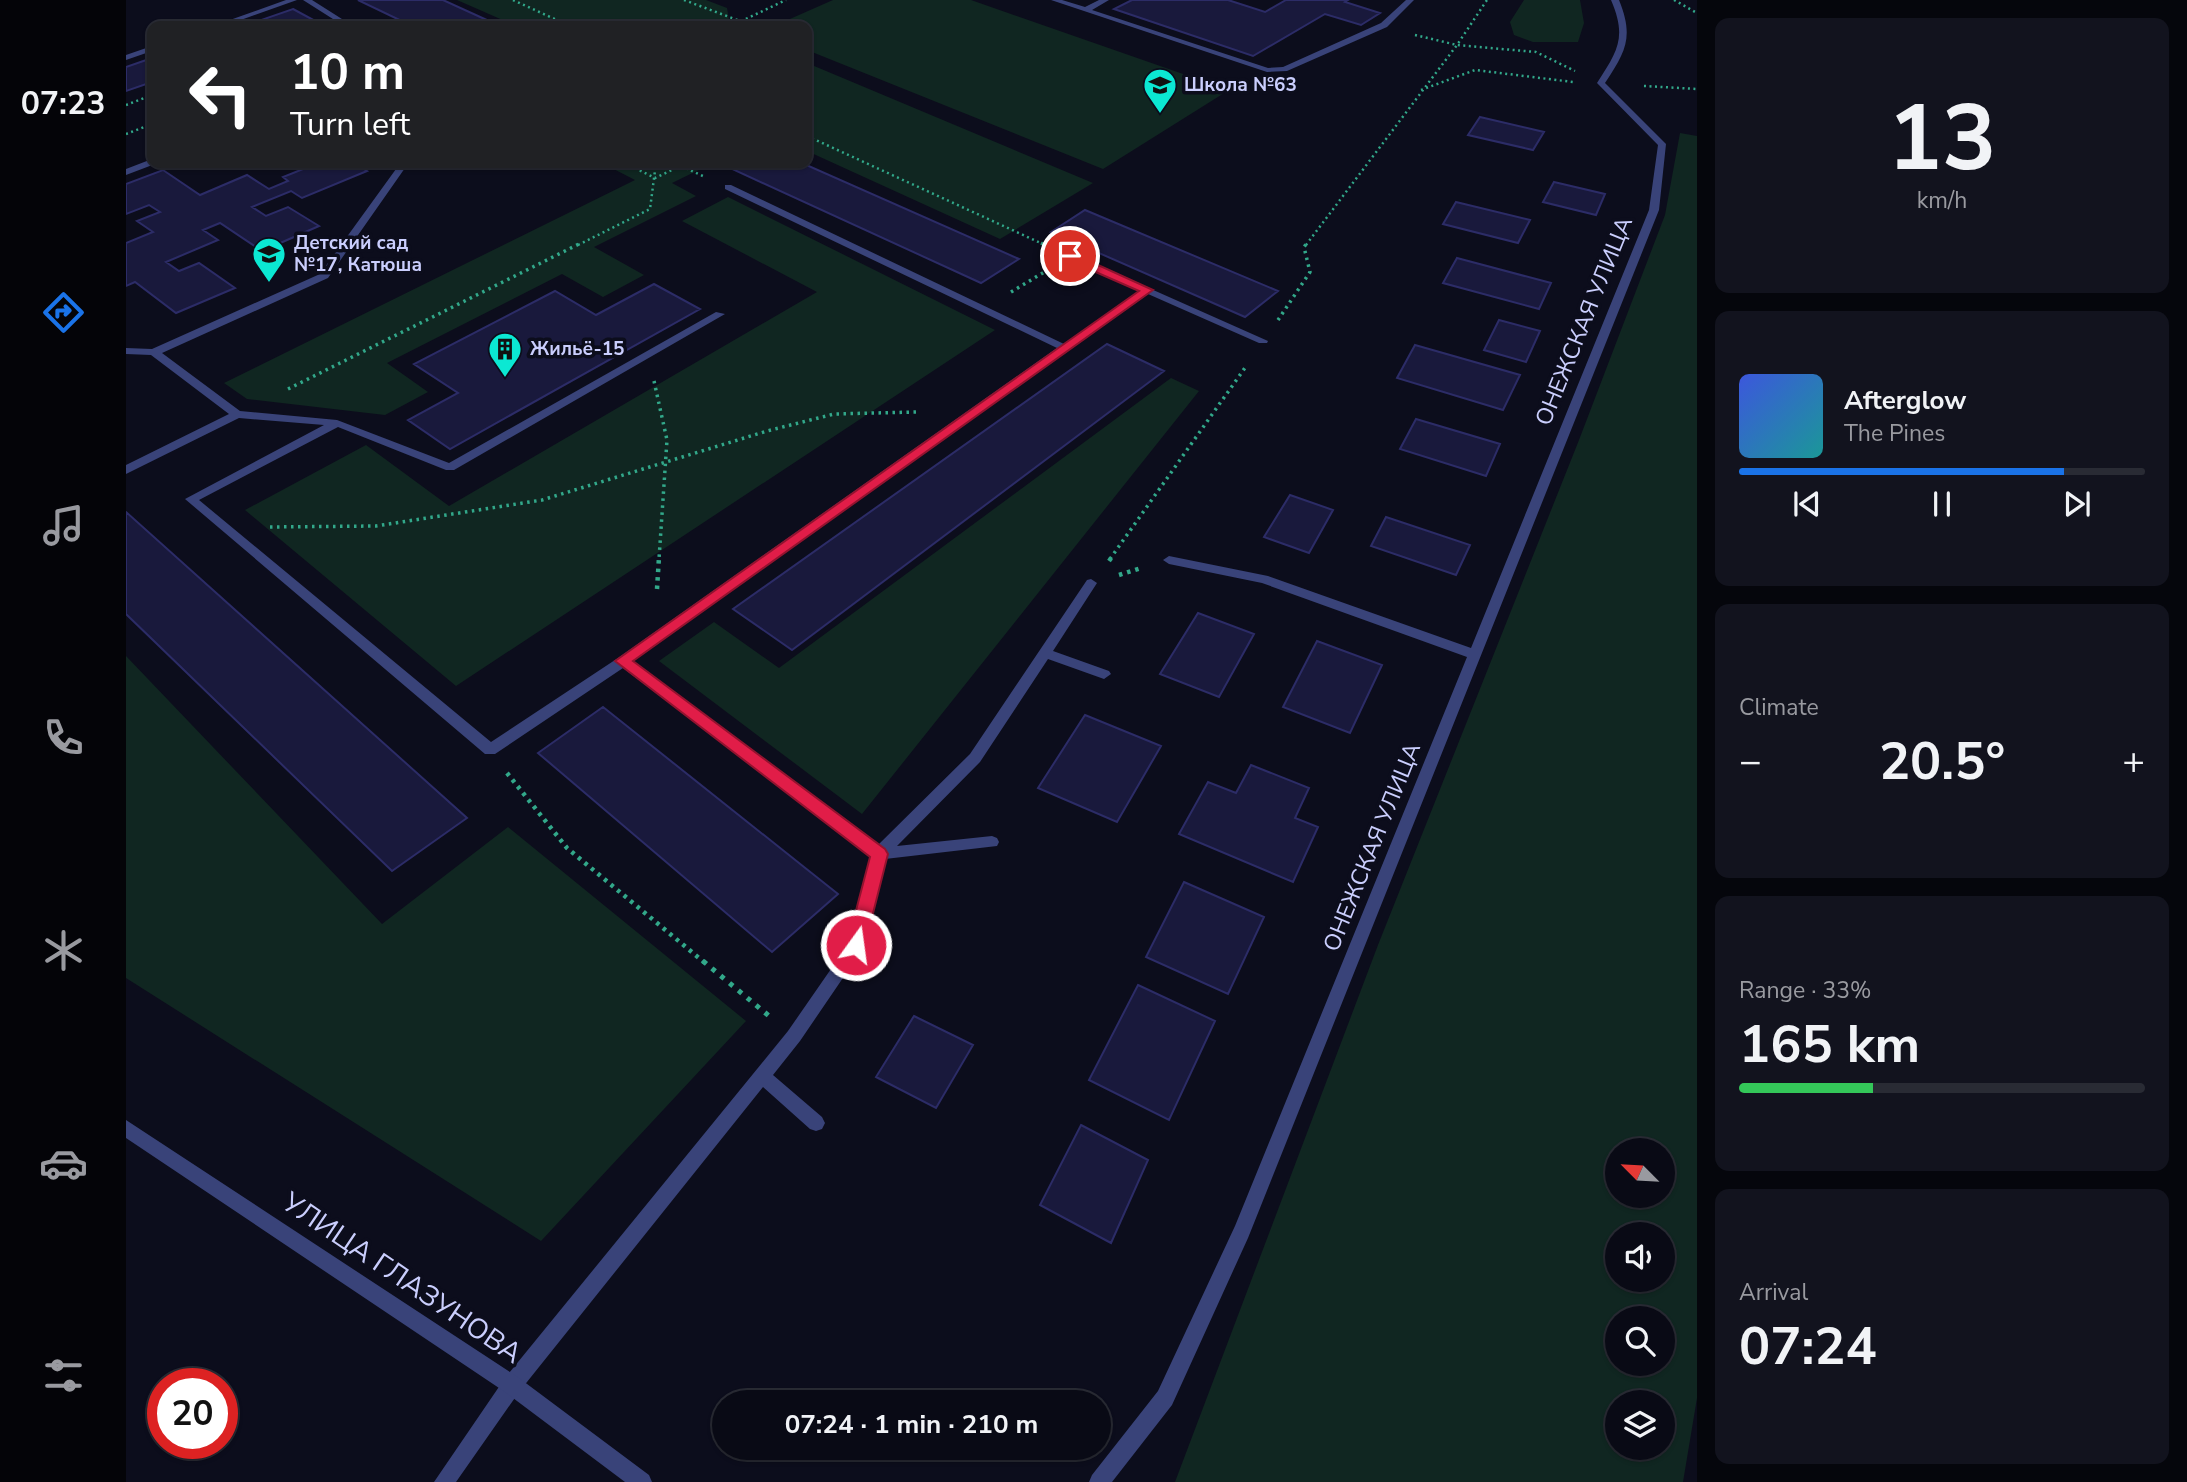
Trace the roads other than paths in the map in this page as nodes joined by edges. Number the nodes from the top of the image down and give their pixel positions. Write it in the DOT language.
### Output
graph roads {
  1 [pos="293,0"];
  2 [pos="307,0"];
  3 [pos="1055,0"];
  4 [pos="1105,0"];
  5 [pos="1410,0"];
  6 [pos="1615,0"];
  7 [pos="1085,10"];
  8 [pos="232,21"];
  9 [pos="341,21"];
  10 [pos="147,50"];
  11 [pos="126,58"];
  12 [pos="147,164"];
  13 [pos="401,168"];
  14 [pos="126,172"];
  15 [pos="728,187"];
  16 [pos="1070,256"];
  17 [pos="1147,290"];
  18 [pos="720,314"];
  19 [pos="1263,341"];
  20 [pos="1065,348"];
  21 [pos="126,351"];
  22 [pos="155,352"];
  23 [pos="237,414"];
  24 [pos="337,423"];
  25 [pos="126,470"];
  26 [pos="1169,560"];
  27 [pos="1091,583"];
  28 [pos="1046,653"];
  29 [pos="1474,654"];
  30 [pos="623,661"];
  31 [pos="1104,674"];
  32 [pos="992,842"];
  33 [pos="879,854"];
  34 [pos="761,1075"];
  35 [pos="816,1123"];
  36 [pos="126,1128"];
  37 [pos="512,1385"];
  38 [pos="443,1482"];
  39 [pos="642,1482"];
  40 [pos="1099,1482"];
  1 -- 8 [label="street"];
  2 -- 9 [label="street"];
  3 -- 7 [label="street"];
  4 -- 7 [label="street"];
  5 -- 7 [label="street"];
  6 -- 29 [label="street, ОНЕЖСКАЯ УЛИЦА"];
  10 -- 11 [label="street"];
  12 -- 14 [label="street"];
  13 -- 22 [label="street"];
  15 -- 20 [label="street"];
  16 -- 17 [label="street"];
  17 -- 19 [label="street"];
  17 -- 20 [label="street"];
  18 -- 24 [label="street"];
  20 -- 30 [label="street"];
  21 -- 22 [label="street"];
  22 -- 23 [label="street"];
  23 -- 24 [label="street"];
  23 -- 25 [label="street"];
  24 -- 30 [label="street"];
  26 -- 29 [label="street"];
  27 -- 28 [label="street"];
  28 -- 31 [label="street"];
  28 -- 33 [label="street"];
  29 -- 40 [label="street, ОНЕЖСКАЯ УЛИЦА"];
  30 -- 33 [label="street"];
  32 -- 33 [label="street"];
  33 -- 34 [label="street"];
  34 -- 35 [label="street"];
  34 -- 37 [label="street"];
  36 -- 37 [label="street, УЛИЦА ГЛАЗУНОВА"];
  37 -- 38 [label="street"];
  37 -- 39 [label="street, УЛИЦА ГЛАЗУНОВА"];
}
